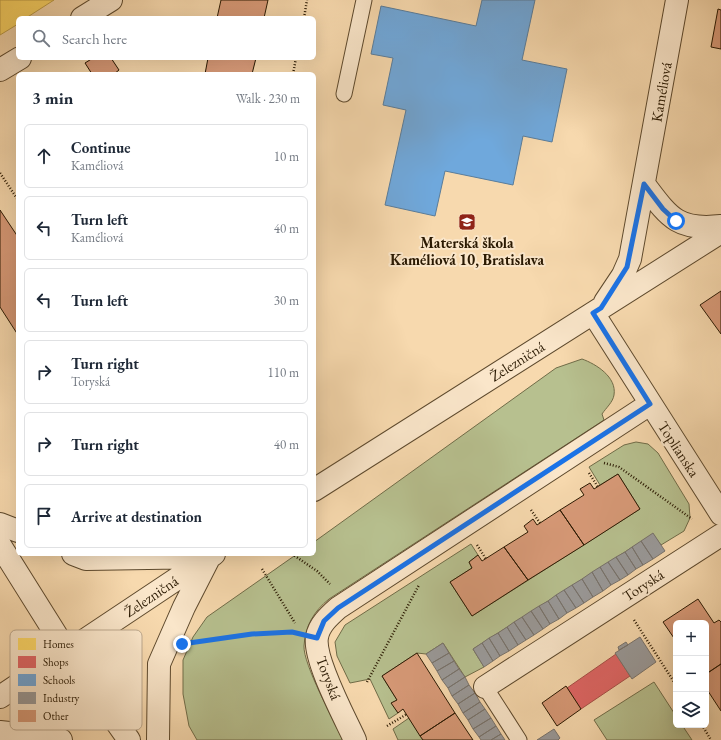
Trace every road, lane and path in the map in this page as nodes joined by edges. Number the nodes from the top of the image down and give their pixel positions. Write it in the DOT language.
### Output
graph roads {
  1 [pos="111,0"];
  2 [pos="307,0"];
  3 [pos="364,0"];
  4 [pos="677,0"];
  5 [pos="85,16"];
  6 [pos="304,16"];
  7 [pos="17,60"];
  8 [pos="296,60"];
  9 [pos="0,70"];
  10 [pos="293,72"];
  11 [pos="344,94"];
  12 [pos="0,173"];
  13 [pos="644,184"];
  14 [pos="16,197"];
  15 [pos="721,226"];
  16 [pos="721,232"];
  17 [pos="597,311"];
  18 [pos="650,404"];
  19 [pos="599,462"];
  20 [pos="588,471"];
  21 [pos="598,487"];
  22 [pos="316,489"];
  23 [pos="530,508"];
  24 [pos="721,514"];
  25 [pos="692,519"];
  26 [pos="540,523"];
  27 [pos="0,524"];
  28 [pos="16,530"];
  29 [pos="721,535"];
  30 [pos="476,543"];
  31 [pos="0,545"];
  32 [pos="78,556"];
  33 [pos="180,556"];
  34 [pos="211,556"];
  35 [pos="211,556"];
  36 [pos="295,556"];
  37 [pos="486,559"];
  38 [pos="262,569"];
  39 [pos="421,580"];
  40 [pos="347,602"];
  41 [pos="632,616"];
  42 [pos="53,630"];
  43 [pos="100,630"];
  44 [pos="309,636"];
  45 [pos="189,643"];
  46 [pos="673,680"];
  47 [pos="367,682"];
  48 [pos="486,687"];
  49 [pos="10,690"];
  50 [pos="0,697"];
  51 [pos="407,714"];
  52 [pos="387,726"];
  53 [pos="704,728"];
  54 [pos="122,730"];
  55 [pos="0,732"];
  56 [pos="61,740"];
  57 [pos="129,740"];
  58 [pos="158,740"];
  59 [pos="355,740"];
  60 [pos="519,740"];
  61 [pos="711,740"];
  1 -- 5 [label="street"];
  2 -- 6 [label="path"];
  3 -- 11 [label="lane"];
  4 -- 13 [label="street, Kaméliová"];
  7 -- 9 [label="street"];
  8 -- 10 [label="path"];
  12 -- 14 [label="path"];
  13 -- 15 [label="street"];
  13 -- 17 [label="street, Kaméliová"];
  16 -- 17 [label="street, Železničná"];
  17 -- 18 [label="street, Toplianska"];
  17 -- 22 [label="street, Železničná"];
  18 -- 24 [label="street, Toplianska"];
  18 -- 40 [label="street, Toryská"];
  19 -- 25 [label="path"];
  20 -- 21 [label="path"];
  23 -- 26 [label="path"];
  27 -- 28 [label="street"];
  29 -- 48 [label="street, Toryská"];
  30 -- 37 [label="path"];
  31 -- 42 [label="street"];
  32 -- 33 [label="street"];
  34 -- 43 [label="street, Železničná"];
  35 -- 58 [label="street"];
  36 -- 40 [label="path"];
  38 -- 44 [label="path"];
  39 -- 47 [label="path"];
  40 -- 44 [label="street, Toryská"];
  41 -- 46 [label="path"];
  44 -- 45 [label="path"];
  44 -- 59 [label="street, Toryská"];
  48 -- 60 [label="lane"];
  49 -- 50 [label="street, Železničná"];
  51 -- 52 [label="path"];
  53 -- 61 [label="path"];
  54 -- 57 [label="street"];
  55 -- 56 [label="street"];
}
